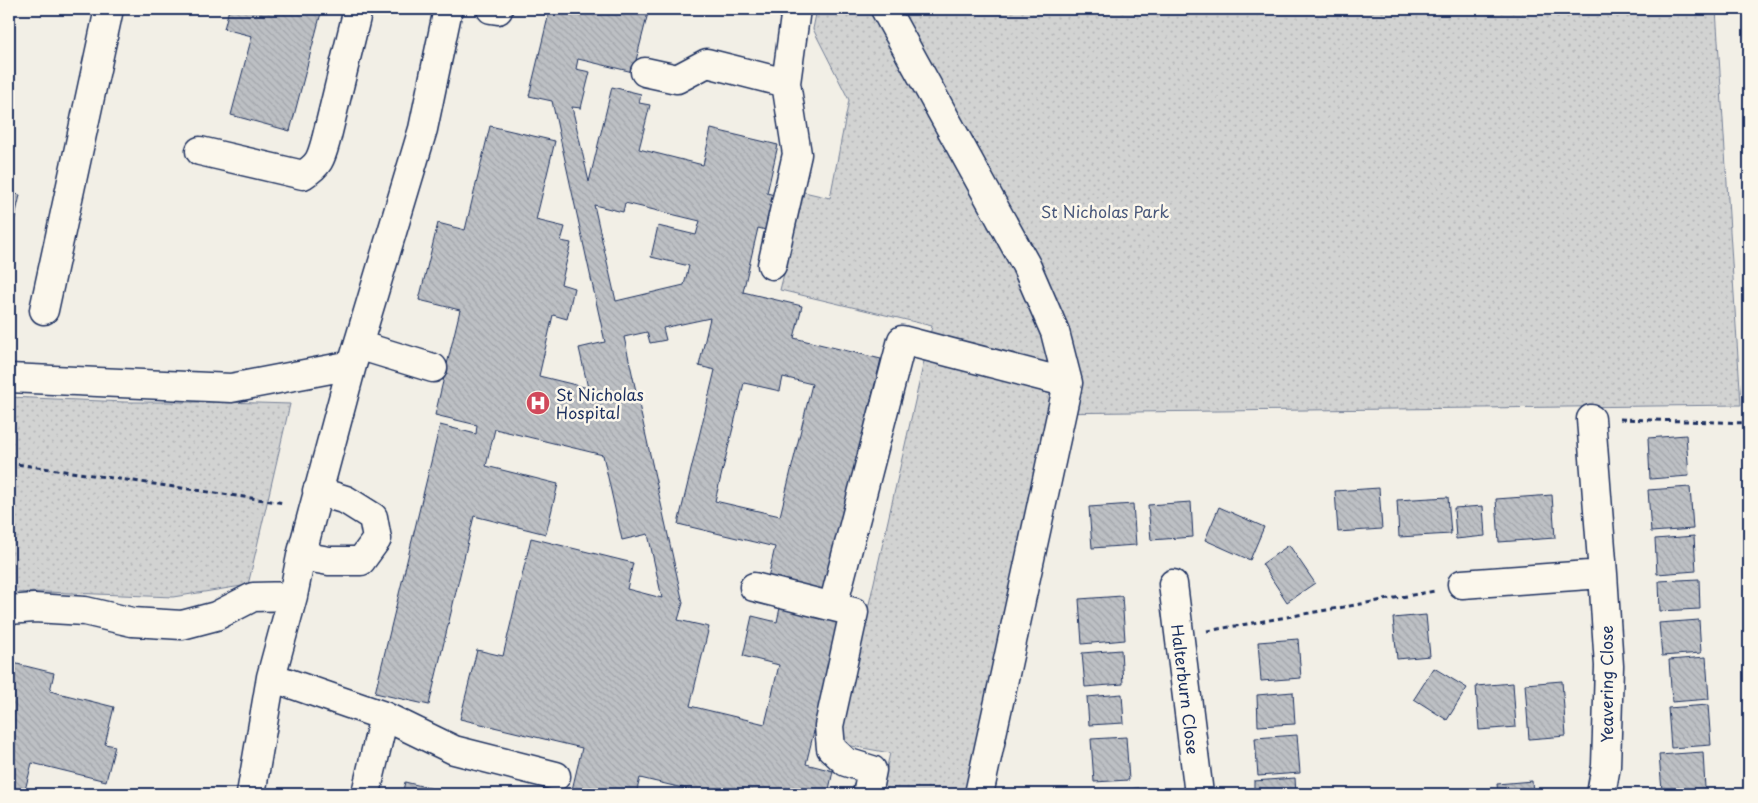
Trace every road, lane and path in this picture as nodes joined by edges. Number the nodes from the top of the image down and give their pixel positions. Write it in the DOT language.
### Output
graph roads {
  1 [pos="109,9"];
  2 [pos="358,9"];
  3 [pos="448,9"];
  4 [pos="796,9"];
  5 [pos="885,9"];
  6 [pos="645,72"];
  7 [pos="786,83"];
  8 [pos="200,151"];
  9 [pos="772,265"];
  10 [pos="44,310"];
  11 [pos="355,355"];
  12 [pos="433,368"];
  13 [pos="9,378"];
  14 [pos="1068,383"];
  15 [pos="1591,419"];
  16 [pos="1749,422"];
  17 [pos="9,463"];
  18 [pos="315,499"];
  19 [pos="301,556"];
  20 [pos="1603,574"];
  21 [pos="1173,584"];
  22 [pos="1462,584"];
  23 [pos="754,587"];
  24 [pos="292,596"];
  25 [pos="833,606"];
  26 [pos="9,610"];
  27 [pos="1179,636"];
  28 [pos="271,677"];
  29 [pos="384,716"];
  30 [pos="556,776"];
  31 [pos="366,793"];
  32 [pos="249,794"];
  33 [pos="867,794"];
  34 [pos="979,794"];
  35 [pos="1199,794"];
  36 [pos="1601,794"];
  1 -- 10 [label="street"];
  2 -- 8 [label="street"];
  3 -- 11 [label="street"];
  4 -- 7 [label="street"];
  5 -- 14 [label="street"];
  6 -- 7 [label="street"];
  7 -- 9 [label="street"];
  11 -- 12 [label="street"];
  11 -- 13 [label="street"];
  11 -- 18 [label="street"];
  14 -- 25 [label="street"];
  14 -- 34 [label="street"];
  15 -- 16 [label="path"];
  15 -- 20 [label="street, Yeavering Close"];
  17 -- 18 [label="path"];
  18 -- 19 [label="street"];
  18 -- 19 [label="street"];
  19 -- 24 [label="street"];
  20 -- 22 [label="street"];
  20 -- 36 [label="street, Yeavering Close"];
  21 -- 27 [label="street, Halterburn Close"];
  22 -- 27 [label="path"];
  23 -- 25 [label="street"];
  24 -- 26 [label="street"];
  24 -- 28 [label="street"];
  25 -- 33 [label="street"];
  27 -- 35 [label="street, Halterburn Close"];
  28 -- 29 [label="street"];
  28 -- 32 [label="street"];
  29 -- 30 [label="street"];
  29 -- 31 [label="street"];
}
